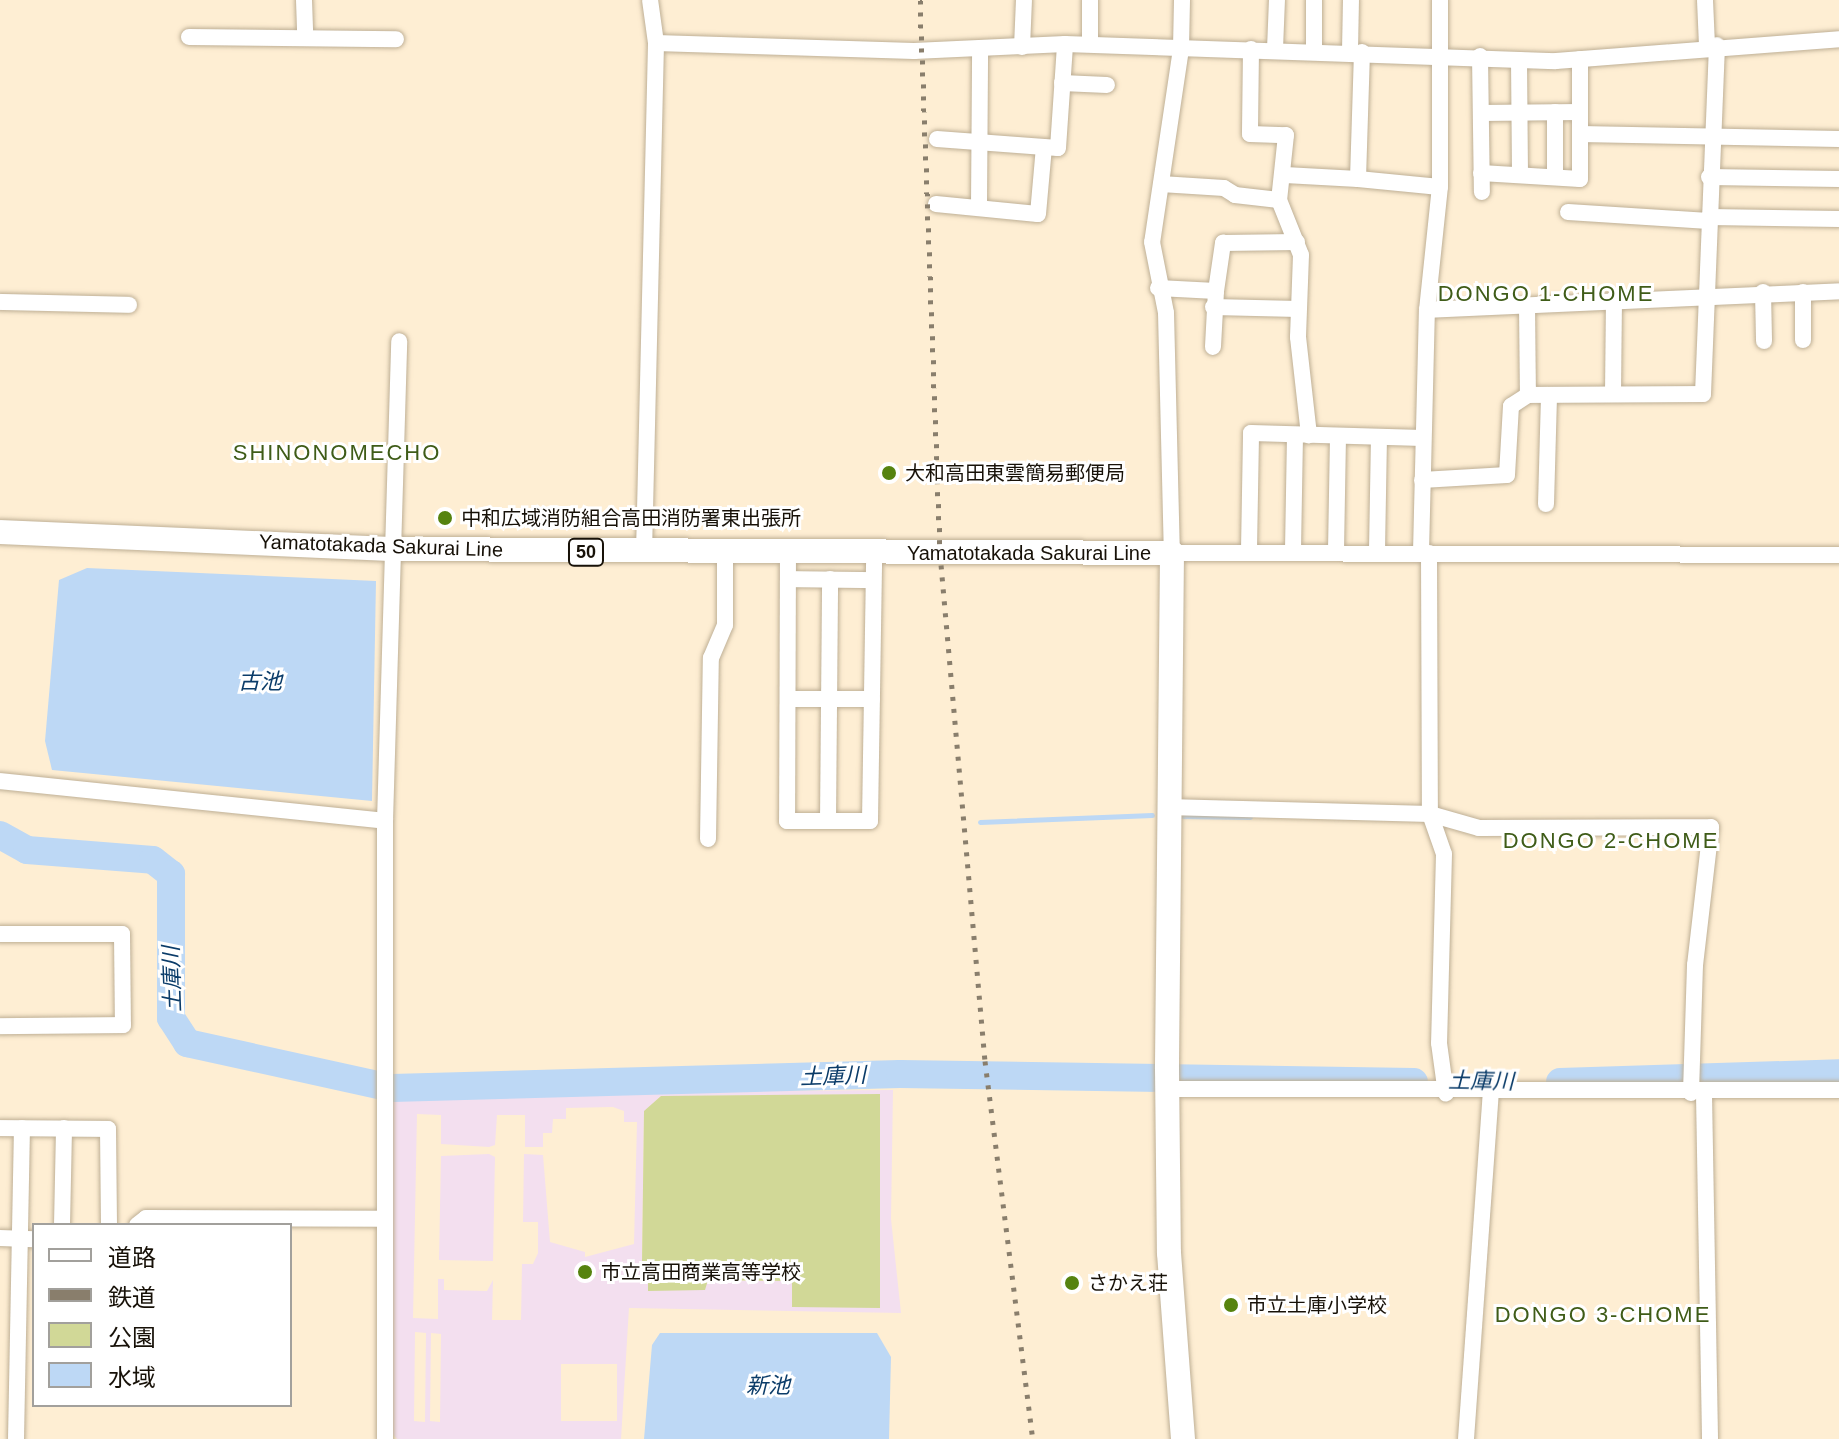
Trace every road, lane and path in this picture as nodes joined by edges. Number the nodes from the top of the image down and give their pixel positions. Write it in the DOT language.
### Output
graph roads {
  1 [pos="304,0"];
  2 [pos="650,0"];
  3 [pos="1024,0"];
  4 [pos="1090,0"];
  5 [pos="1182,0"];
  6 [pos="1277,0"];
  7 [pos="1314,0"];
  8 [pos="1351,0"];
  9 [pos="1440,0"];
  10 [pos="1705,0"];
  11 [pos="189,37"];
  12 [pos="305,38"];
  13 [pos="396,39"];
  14 [pos="1839,39"];
  15 [pos="656,43"];
  16 [pos="1065,44"];
  17 [pos="1090,44"];
  18 [pos="1712,46"];
  19 [pos="1022,47"];
  20 [pos="980,49"];
  21 [pos="1181,49"];
  22 [pos="1251,49"];
  23 [pos="1275,49"];
  24 [pos="1314,50"];
  25 [pos="1356,51"];
  26 [pos="1439,53"];
  27 [pos="1480,56"];
  28 [pos="1580,59"];
  29 [pos="1519,60"];
  30 [pos="1062,83"];
  31 [pos="1107,85"];
  32 [pos="1555,112"];
  33 [pos="1580,112"];
  34 [pos="1481,113"];
  35 [pos="1520,113"];
  36 [pos="1580,134"];
  37 [pos="1709,135"];
  38 [pos="937,139"];
  39 [pos="1839,139"];
  40 [pos="983,142"];
  41 [pos="1044,147"];
  42 [pos="1481,173"];
  43 [pos="1285,175"];
  44 [pos="1520,175"];
  45 [pos="1555,177"];
  46 [pos="1709,177"];
  47 [pos="1358,179"];
  48 [pos="1839,179"];
  49 [pos="1161,184"];
  50 [pos="1440,187"];
  51 [pos="1482,192"];
  52 [pos="1279,200"];
  53 [pos="936,204"];
  54 [pos="979,207"];
  55 [pos="1568,212"];
  56 [pos="1709,219"];
  57 [pos="1839,219"];
  58 [pos="1297,242"];
  59 [pos="1158,288"];
  60 [pos="1839,291"];
  61 [pos="1763,292"];
  62 [pos="1803,292"];
  63 [pos="1710,293"];
  64 [pos="1215,299"];
  65 [pos="1614,299"];
  66 [pos="0,302"];
  67 [pos="129,305"];
  68 [pos="1527,305"];
  69 [pos="1298,309"];
  70 [pos="1427,310"];
  71 [pos="1803,340"];
  72 [pos="399,341"];
  73 [pos="1764,341"];
  74 [pos="1213,347"];
  75 [pos="1613,394"];
  76 [pos="1528,395"];
  77 [pos="1549,395"];
  78 [pos="1302,435"];
  79 [pos="1338,436"];
  80 [pos="1379,437"];
  81 [pos="1423,438"];
  82 [pos="1422,480"];
  83 [pos="1546,504"];
  84 [pos="0,532"];
  85 [pos="390,549"];
  86 [pos="1249,550"];
  87 [pos="1293,550"];
  88 [pos="1336,551"];
  89 [pos="1377,551"];
  90 [pos="1425,552"];
  91 [pos="644,553"];
  92 [pos="725,553"];
  93 [pos="874,553"];
  94 [pos="1172,553"];
  95 [pos="1839,555"];
  96 [pos="788,567"];
  97 [pos="830,579"];
  98 [pos="873,580"];
  99 [pos="788,699"];
  100 [pos="829,699"];
  101 [pos="872,699"];
  102 [pos="0,781"];
  103 [pos="1167,807"];
  104 [pos="1430,814"];
  105 [pos="385,821"];
  106 [pos="828,821"];
  107 [pos="708,839"];
  108 [pos="0,934"];
  109 [pos="0,1026"];
  110 [pos="1167,1081"];
  111 [pos="1839,1090"];
  112 [pos="1695,1093"];
  113 [pos="1446,1094"];
  114 [pos="1491,1094"];
  115 [pos="0,1128"];
  116 [pos="22,1128"];
  117 [pos="64,1128"];
  118 [pos="384,1219"];
  119 [pos="62,1223"];
  120 [pos="109,1223"];
  121 [pos="140,1223"];
  122 [pos="0,1238"];
  123 [pos="26,1239"];
  124 [pos="8,1335"];
  125 [pos="16,1439"];
  126 [pos="385,1439"];
  127 [pos="1183,1439"];
  128 [pos="1466,1439"];
  129 [pos="1710,1439"];
  1 -- 12 [label="street"];
  2 -- 15 [label="street"];
  3 -- 19 [label="street"];
  4 -- 17 [label="street"];
  5 -- 21 [label="street"];
  6 -- 23 [label="street"];
  7 -- 24 [label="street"];
  8 -- 25 [label="street"];
  9 -- 26 [label="street"];
  10 -- 18 [label="street"];
  11 -- 12 [label="street"];
  12 -- 13 [label="street"];
  14 -- 18 [label="street"];
  15 -- 20 [label="street"];
  15 -- 91 [label="street"];
  16 -- 17 [label="street"];
  16 -- 19 [label="street"];
  16 -- 30 [label="street"];
  17 -- 21 [label="street"];
  18 -- 28 [label="street"];
  18 -- 37 [label="street"];
  19 -- 20 [label="street"];
  20 -- 40 [label="street"];
  21 -- 22 [label="street"];
  21 -- 49 [label="street"];
  22 -- 23 [label="street"];
  22 -- 43 [label="street"];
  23 -- 24 [label="street"];
  24 -- 25 [label="street"];
  25 -- 26 [label="street"];
  25 -- 47 [label="street"];
  26 -- 27 [label="street"];
  26 -- 50 [label="street"];
  27 -- 29 [label="street"];
  27 -- 34 [label="street"];
  28 -- 29 [label="street"];
  28 -- 33 [label="street"];
  29 -- 35 [label="street"];
  30 -- 31 [label="street"];
  30 -- 41 [label="street"];
  32 -- 33 [label="street"];
  32 -- 35 [label="street"];
  32 -- 45 [label="street"];
  33 -- 36 [label="street"];
  34 -- 35 [label="street"];
  34 -- 42 [label="street"];
  35 -- 44 [label="street"];
  36 -- 37 [label="street"];
  36 -- 45 [label="street"];
  37 -- 39 [label="street"];
  37 -- 46 [label="street"];
  38 -- 40 [label="street"];
  40 -- 41 [label="street"];
  40 -- 54 [label="street"];
  41 -- 54 [label="street"];
  42 -- 44 [label="street"];
  42 -- 51 [label="street"];
  43 -- 47 [label="street"];
  43 -- 52 [label="street"];
  44 -- 45 [label="street"];
  46 -- 48 [label="street"];
  46 -- 56 [label="street"];
  47 -- 50 [label="street"];
  49 -- 52 [label="street"];
  49 -- 59 [label="street"];
  50 -- 70 [label="street"];
  52 -- 58 [label="street"];
  53 -- 54 [label="street"];
  55 -- 56 [label="street"];
  56 -- 57 [label="street"];
  56 -- 63 [label="street"];
  58 -- 64 [label="street"];
  58 -- 69 [label="street"];
  59 -- 64 [label="street"];
  59 -- 94 [label="street"];
  60 -- 62 [label="street"];
  61 -- 62 [label="street"];
  61 -- 63 [label="street"];
  61 -- 73 [label="street"];
  62 -- 71 [label="street"];
  63 -- 65 [label="street"];
  63 -- 75 [label="street"];
  64 -- 69 [label="street"];
  64 -- 74 [label="street"];
  65 -- 68 [label="street"];
  65 -- 75 [label="street"];
  66 -- 67 [label="street"];
  68 -- 70 [label="street"];
  68 -- 76 [label="street"];
  69 -- 78 [label="street"];
  70 -- 81 [label="street"];
  72 -- 85 [label="street"];
  75 -- 77 [label="street"];
  76 -- 77 [label="street"];
  76 -- 82 [label="street"];
  77 -- 83 [label="street"];
  78 -- 79 [label="street"];
  78 -- 86 [label="street"];
  78 -- 87 [label="street"];
  79 -- 80 [label="street"];
  79 -- 88 [label="street"];
  80 -- 81 [label="street"];
  80 -- 89 [label="street"];
  81 -- 82 [label="street"];
  82 -- 90 [label="street"];
  84 -- 85 [label="main road, Yamatotakada Sakurai Line / 50"];
  85 -- 91 [label="main road, Yamatotakada Sakurai Line / 50"];
  85 -- 105 [label="street"];
  86 -- 87 [label="street"];
  86 -- 94 [label="street"];
  87 -- 88 [label="street"];
  88 -- 89 [label="street"];
  89 -- 90 [label="street"];
  90 -- 95 [label="street"];
  90 -- 104 [label="street"];
  91 -- 92 [label="main road, Yamatotakada Sakurai Line / 50"];
  92 -- 96 [label="main road, Yamatotakada Sakurai Line / 50"];
  92 -- 107 [label="street"];
  93 -- 94 [label="main road, Yamatotakada Sakurai Line / 50"];
  93 -- 96 [label="main road, Yamatotakada Sakurai Line / 50"];
  93 -- 98 [label="street"];
  94 -- 103 [label="main road, Yamatotakada Sakurai Line"];
  96 -- 97 [label="street"];
  96 -- 99 [label="street"];
  97 -- 98 [label="street"];
  97 -- 100 [label="street"];
  98 -- 101 [label="street"];
  99 -- 100 [label="street"];
  99 -- 106 [label="street"];
  100 -- 101 [label="street"];
  100 -- 106 [label="street"];
  101 -- 106 [label="street"];
  102 -- 105 [label="street"];
  103 -- 104 [label="street"];
  103 -- 110 [label="main road, Yamatotakada Sakurai Line"];
  104 -- 112 [label="street"];
  104 -- 113 [label="street"];
  105 -- 118 [label="street"];
  108 -- 109 [label="street"];
  110 -- 113 [label="street"];
  110 -- 127 [label="main road, Yamatotakada Sakurai Line"];
  111 -- 112 [label="street"];
  112 -- 114 [label="street"];
  112 -- 129 [label="street"];
  113 -- 114 [label="street"];
  114 -- 128 [label="street"];
  115 -- 116 [label="street"];
  116 -- 117 [label="street"];
  116 -- 123 [label="street"];
  117 -- 119 [label="street"];
  117 -- 120 [label="street"];
  118 -- 121 [label="street"];
  118 -- 126 [label="street"];
  122 -- 123 [label="street"];
  123 -- 124 [label="street"];
  124 -- 125 [label="street"];
}
